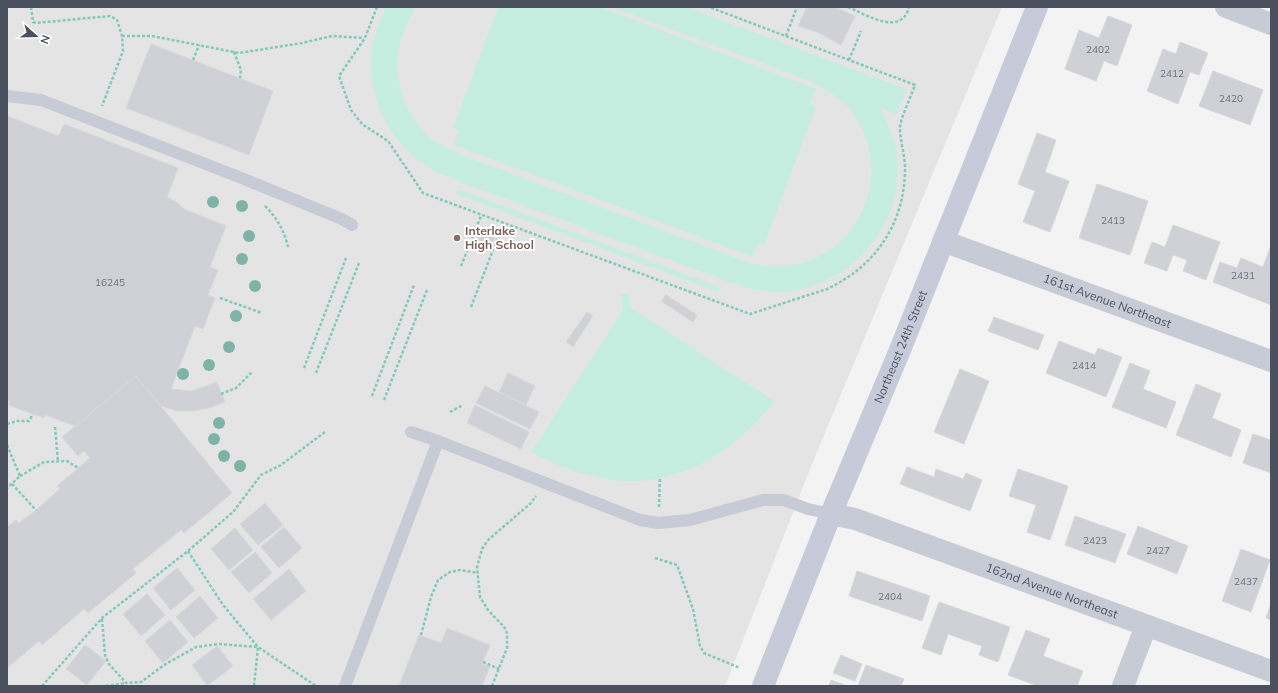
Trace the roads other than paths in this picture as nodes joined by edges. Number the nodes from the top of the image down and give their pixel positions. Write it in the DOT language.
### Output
graph roads {
  1 [pos="1037,7"];
  2 [pos="1226,7"];
  3 [pos="1271,24"];
  4 [pos="7,96"];
  5 [pos="352,225"];
  6 [pos="943,241"];
  7 [pos="1271,361"];
  8 [pos="411,432"];
  9 [pos="438,441"];
  10 [pos="831,514"];
  11 [pos="1146,626"];
  12 [pos="1271,671"];
  13 [pos="345,686"];
  14 [pos="763,686"];
  15 [pos="1123,686"];
  1 -- 6 [label="main road, Northeast 24th Street"];
  2 -- 3 [label="street"];
  4 -- 5 [label="lane"];
  6 -- 7 [label="street, 161st Avenue Northeast"];
  6 -- 10 [label="main road, Northeast 24th Street"];
  8 -- 9 [label="lane"];
  9 -- 10 [label="lane"];
  9 -- 13 [label="lane"];
  10 -- 11 [label="street, 162nd Avenue Northeast"];
  10 -- 14 [label="main road, Northeast 24th Street"];
  11 -- 12 [label="street, 162nd Avenue Northeast"];
  11 -- 15 [label="street"];
}
